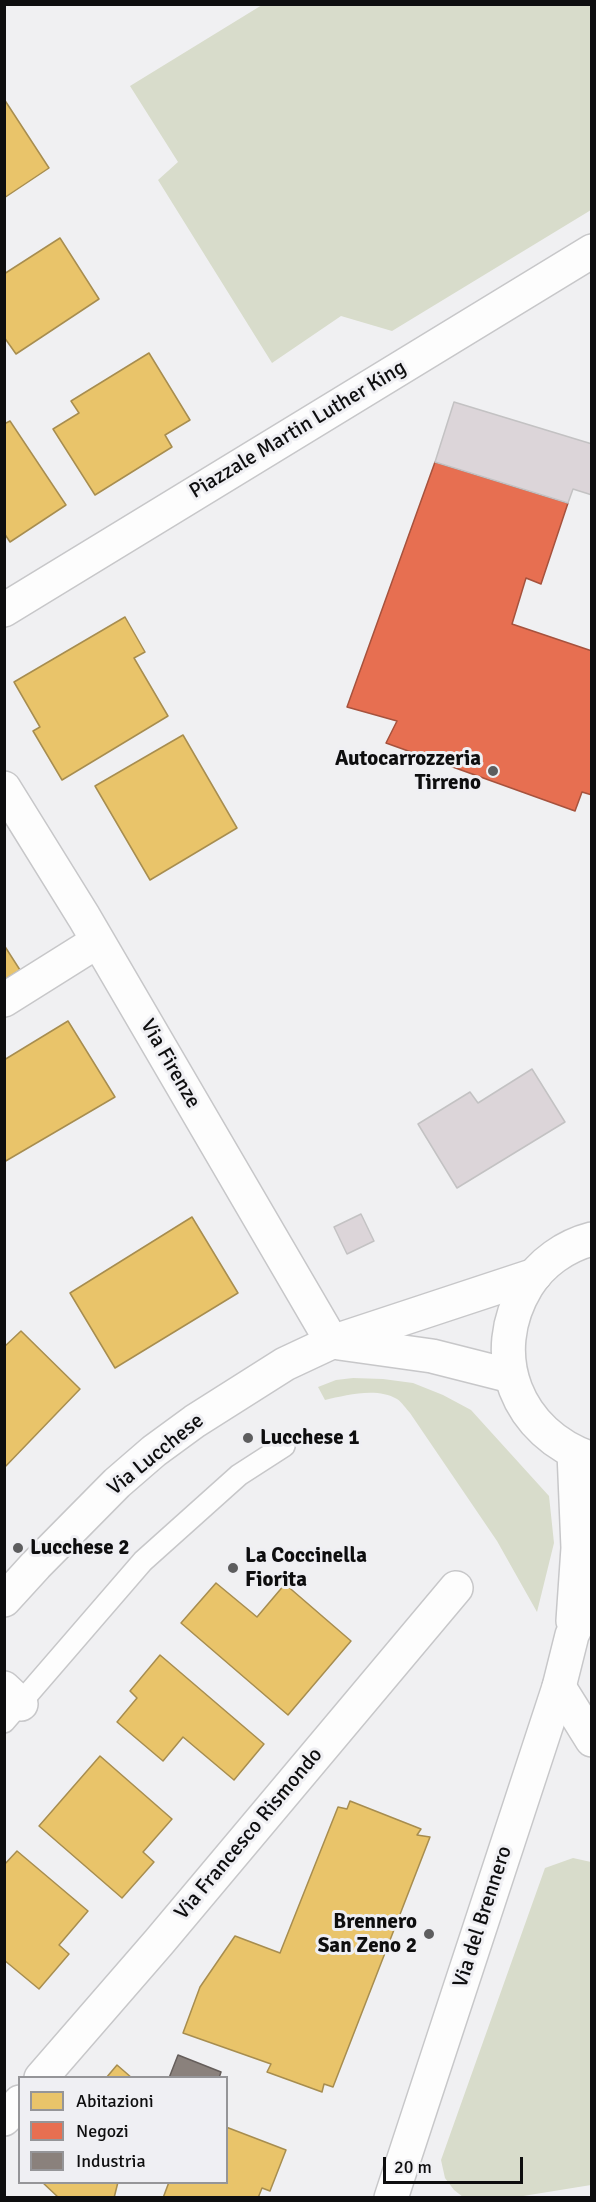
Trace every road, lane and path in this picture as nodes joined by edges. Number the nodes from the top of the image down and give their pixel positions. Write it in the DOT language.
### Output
graph roads {
  1 [pos="591,251"];
  2 [pos="4,610"];
  3 [pos="4,788"];
  4 [pos="98,940"];
  5 [pos="4,1000"];
  6 [pos="591,1239"];
  7 [pos="535,1275"];
  8 [pos="332,1342"];
  9 [pos="511,1376"];
  10 [pos="284,1446"];
  11 [pos="583,1456"];
  12 [pos="456,1588"];
  13 [pos="591,1593"];
  14 [pos="4,1600"];
  15 [pos="573,1635"];
  16 [pos="559,1687"];
  17 [pos="10,1704"];
  18 [pos="591,1740"];
  19 [pos="43,2076"];
  20 [pos="18,2104"];
  21 [pos="4,2119"];
  22 [pos="391,2198"];
  1 -- 2 [label="street, Piazzale Martin Luther King"];
  3 -- 4 [label="street, Via Firenze"];
  4 -- 5 [label="street"];
  4 -- 8 [label="street, Via Firenze"];
  6 -- 7 [label="street"];
  7 -- 8 [label="street, Via Lucchese"];
  7 -- 9 [label="street"];
  8 -- 9 [label="street"];
  8 -- 14 [label="street, Via Lucchese"];
  9 -- 11 [label="street"];
  10 -- 17 [label="lane"];
  11 -- 15 [label="street, Via del Brennero"];
  12 -- 19 [label="street, Via Francesco Rismondo"];
  13 -- 15 [label="street, Via del Brennero"];
  15 -- 16 [label="street, Via del Brennero"];
  16 -- 18 [label="street"];
  16 -- 22 [label="street, Via del Brennero"];
  20 -- 21 [label="street"];
}
